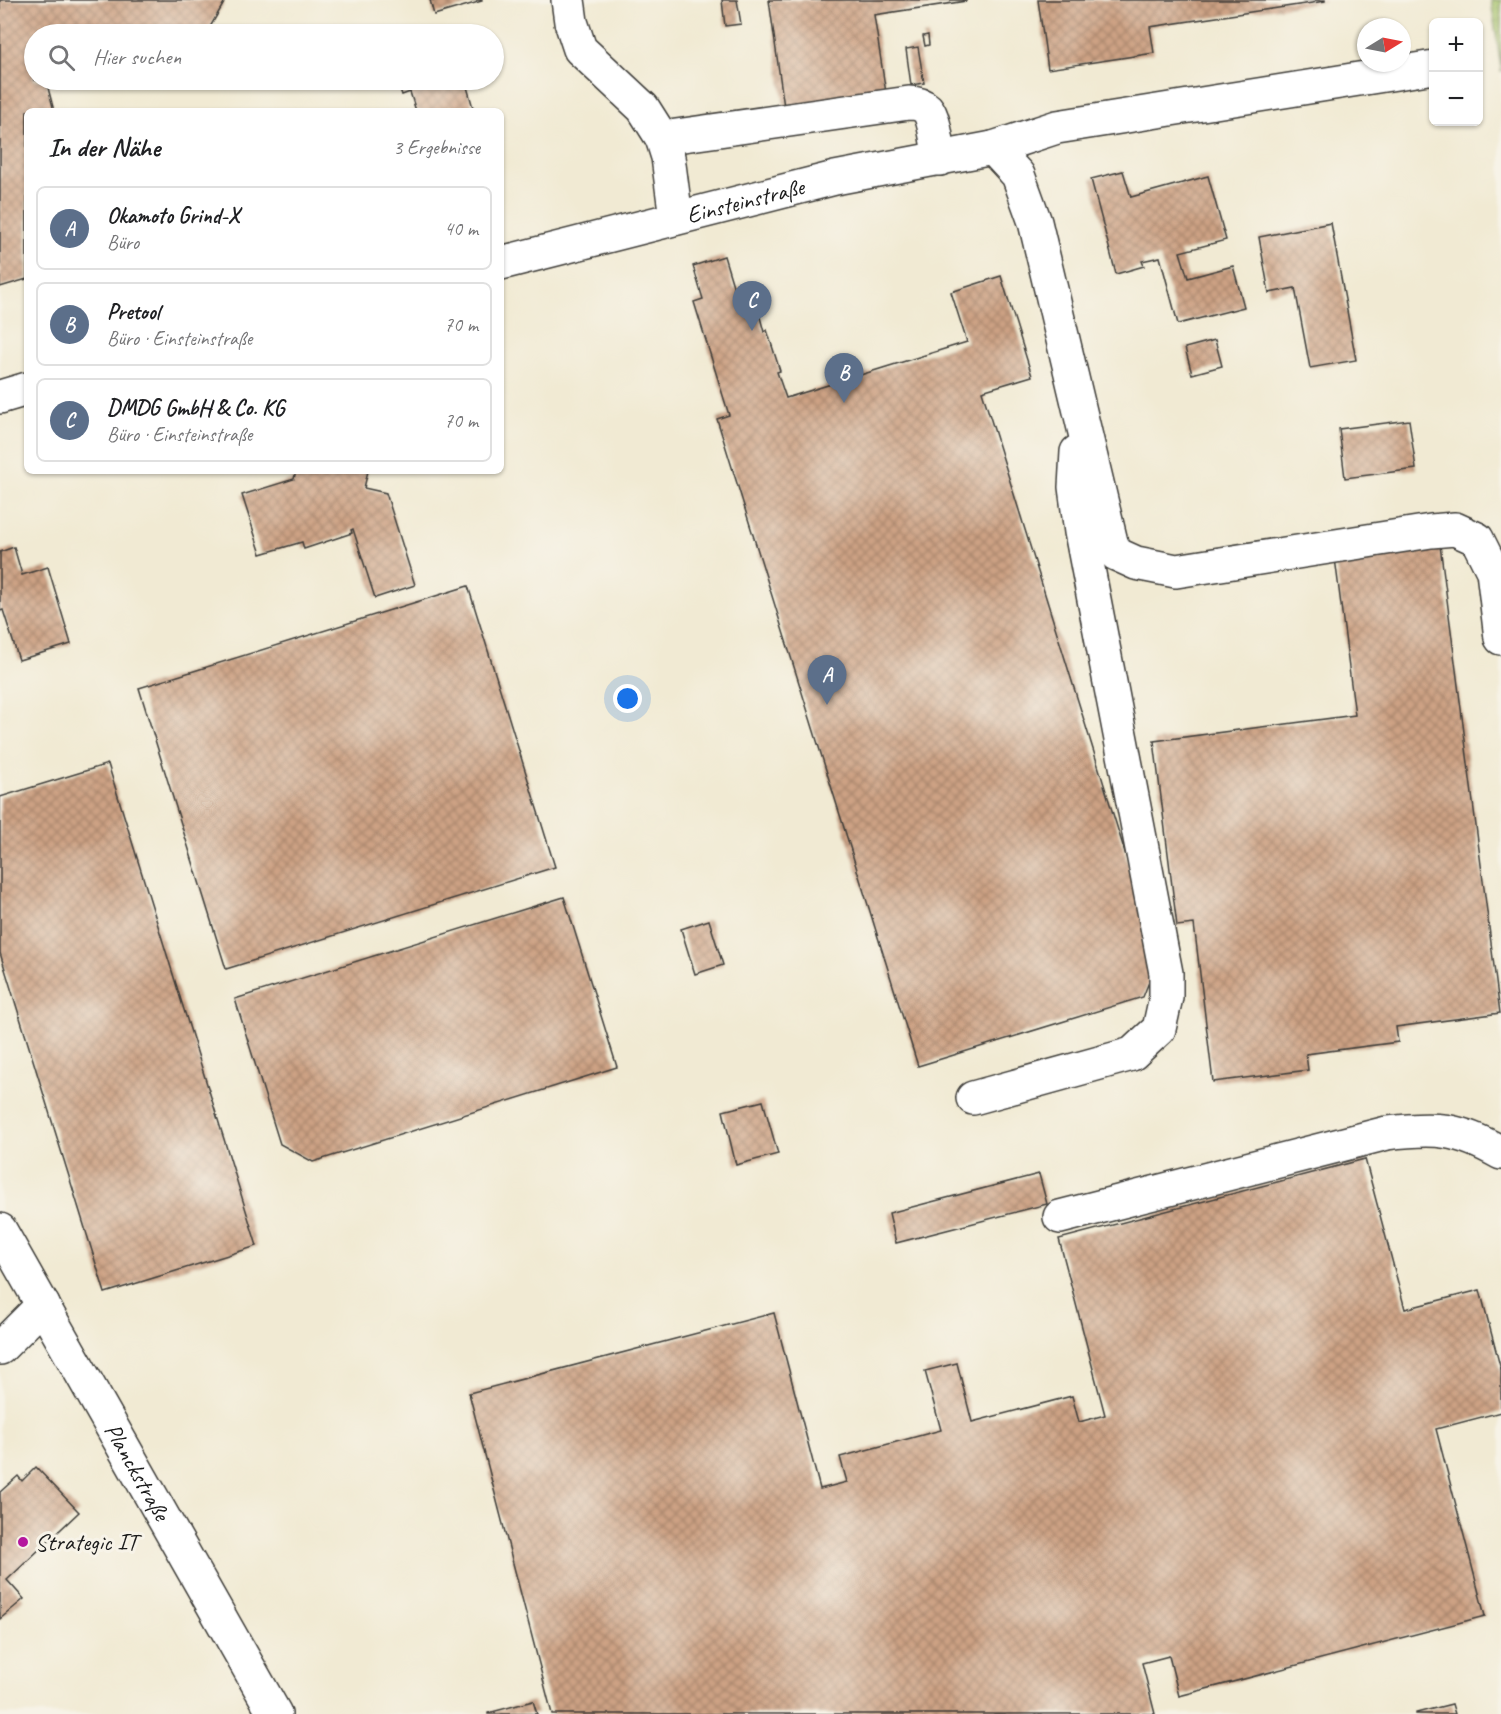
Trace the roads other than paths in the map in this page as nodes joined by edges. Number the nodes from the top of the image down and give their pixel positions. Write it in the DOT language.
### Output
graph roads {
  1 [pos="568,0"];
  2 [pos="1429,68"];
  3 [pos="662,138"];
  4 [pos="993,148"];
  5 [pos="940,159"];
  6 [pos="676,218"];
  7 [pos="504,262"];
  8 [pos="24,390"];
  9 [pos="0,397"];
  10 [pos="1083,424"];
  11 [pos="1501,638"];
  12 [pos="973,1098"];
  13 [pos="1501,1153"];
  14 [pos="1060,1217"];
  15 [pos="0,1230"];
  16 [pos="43,1305"];
  17 [pos="0,1348"];
  18 [pos="275,1714"];
  1 -- 3 [label="street"];
  2 -- 4 [label="street, Einsteinstraße"];
  3 -- 5 [label="street"];
  3 -- 6 [label="street"];
  4 -- 5 [label="street, Einsteinstraße"];
  4 -- 10 [label="street"];
  5 -- 6 [label="street, Einsteinstraße"];
  6 -- 7 [label="street, Einsteinstraße"];
  8 -- 9 [label="street"];
  10 -- 11 [label="street"];
  10 -- 12 [label="street"];
  13 -- 14 [label="street"];
  15 -- 16 [label="street, Planckstraße"];
  16 -- 17 [label="street"];
  16 -- 18 [label="street, Planckstraße"];
}
